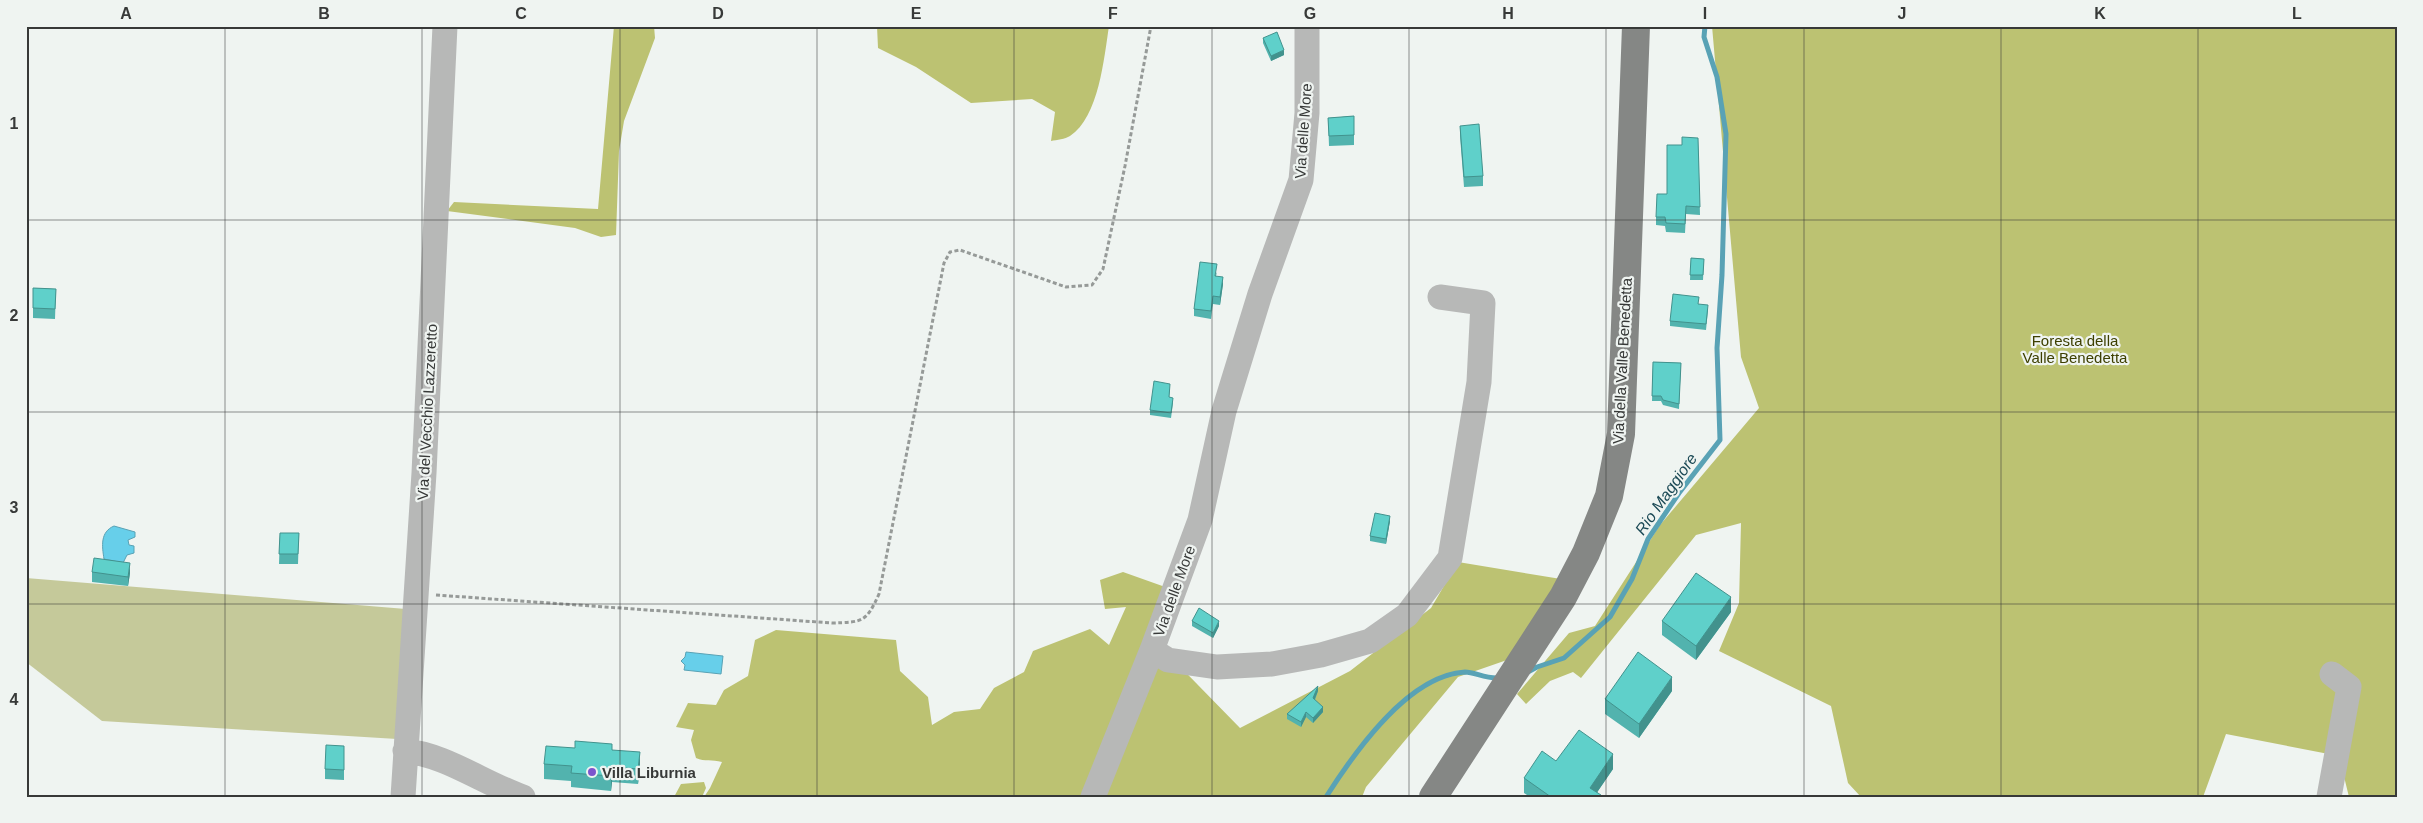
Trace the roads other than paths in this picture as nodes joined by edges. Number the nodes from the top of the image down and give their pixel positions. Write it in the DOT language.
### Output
graph roads {
  1 [pos="445,26"];
  2 [pos="1307,26"];
  3 [pos="1636,26"];
  4 [pos="1440,296"];
  5 [pos="1152,650"];
  6 [pos="2332,674"];
  7 [pos="401,774"];
  8 [pos="523,797"];
  9 [pos="1093,797"];
  10 [pos="1433,797"];
  11 [pos="2329,797"];
  1 -- 7 [label="street, Via del Vecchio Lazzeretto"];
  2 -- 5 [label="street, Via delle More"];
  3 -- 10 [label="main road, Via della Valle Benedetta"];
  4 -- 5 [label="street, Via delle More"];
  5 -- 9 [label="street"];
  6 -- 11 [label="street"];
  7 -- 8 [label="street"];
}
